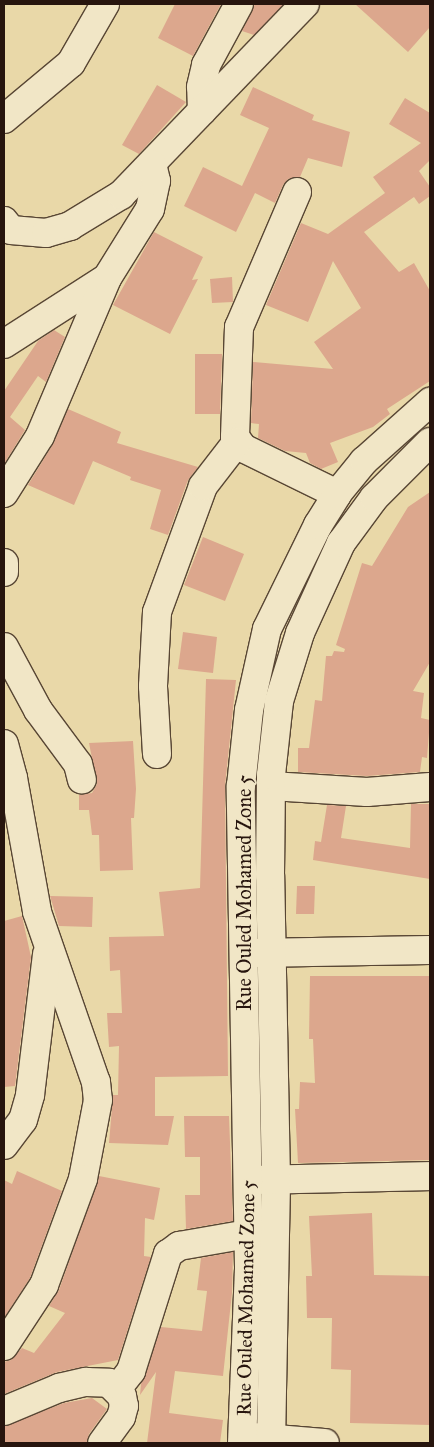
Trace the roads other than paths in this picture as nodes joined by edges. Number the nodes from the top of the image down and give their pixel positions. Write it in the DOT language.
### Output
graph roads {
  1 [pos="105,4"];
  2 [pos="239,4"];
  3 [pos="304,4"];
  4 [pos="202,111"];
  5 [pos="4,119"];
  6 [pos="152,164"];
  7 [pos="297,192"];
  8 [pos="4,221"];
  9 [pos="107,278"];
  10 [pos="4,344"];
  11 [pos="430,402"];
  12 [pos="237,442"];
  13 [pos="430,442"];
  14 [pos="4,494"];
  15 [pos="337,494"];
  16 [pos="4,563"];
  17 [pos="4,572"];
  18 [pos="4,647"];
  19 [pos="4,744"];
  20 [pos="157,754"];
  21 [pos="82,780"];
  22 [pos="271,786"];
  23 [pos="430,787"];
  24 [pos="47,948"];
  25 [pos="430,950"];
  26 [pos="257,953"];
  27 [pos="4,1144"];
  28 [pos="430,1176"];
  29 [pos="248,1180"];
  30 [pos="276,1180"];
  31 [pos="248,1234"];
  32 [pos="4,1346"];
  33 [pos="117,1389"];
  34 [pos="4,1411"];
  35 [pos="242,1439"];
  36 [pos="271,1441"];
  37 [pos="102,1443"];
  38 [pos="326,1443"];
  1 -- 5 [label="street"];
  2 -- 4 [label="street"];
  3 -- 4 [label="street"];
  4 -- 6 [label="street"];
  6 -- 8 [label="street"];
  6 -- 9 [label="street"];
  7 -- 12 [label="street"];
  9 -- 10 [label="street"];
  9 -- 14 [label="street"];
  11 -- 15 [label="street, Rue Ouled Mohamed Zone 5"];
  12 -- 15 [label="street"];
  12 -- 20 [label="street"];
  13 -- 22 [label="street, Rue Ouled Mohamed Zone 5"];
  15 -- 26 [label="street, Rue Ouled Mohamed Zone 5"];
  16 -- 17 [label="street"];
  18 -- 21 [label="street"];
  19 -- 24 [label="street"];
  22 -- 23 [label="street"];
  22 -- 26 [label="street, Rue Ouled Mohamed Zone 5"];
  24 -- 27 [label="street"];
  24 -- 32 [label="street"];
  25 -- 26 [label="street"];
  26 -- 29 [label="street, Rue Ouled Mohamed Zone 5"];
  26 -- 30 [label="street, Rue Ouled Mohamed Zone 5"];
  28 -- 30 [label="street"];
  29 -- 30 [label="street"];
  29 -- 31 [label="street, Rue Ouled Mohamed Zone 5"];
  30 -- 36 [label="street, Rue Ouled Mohamed Zone 5"];
  31 -- 33 [label="street"];
  31 -- 35 [label="street, Rue Ouled Mohamed Zone 5"];
  33 -- 34 [label="street"];
  33 -- 37 [label="street"];
  35 -- 36 [label="street"];
  36 -- 38 [label="street"];
}
